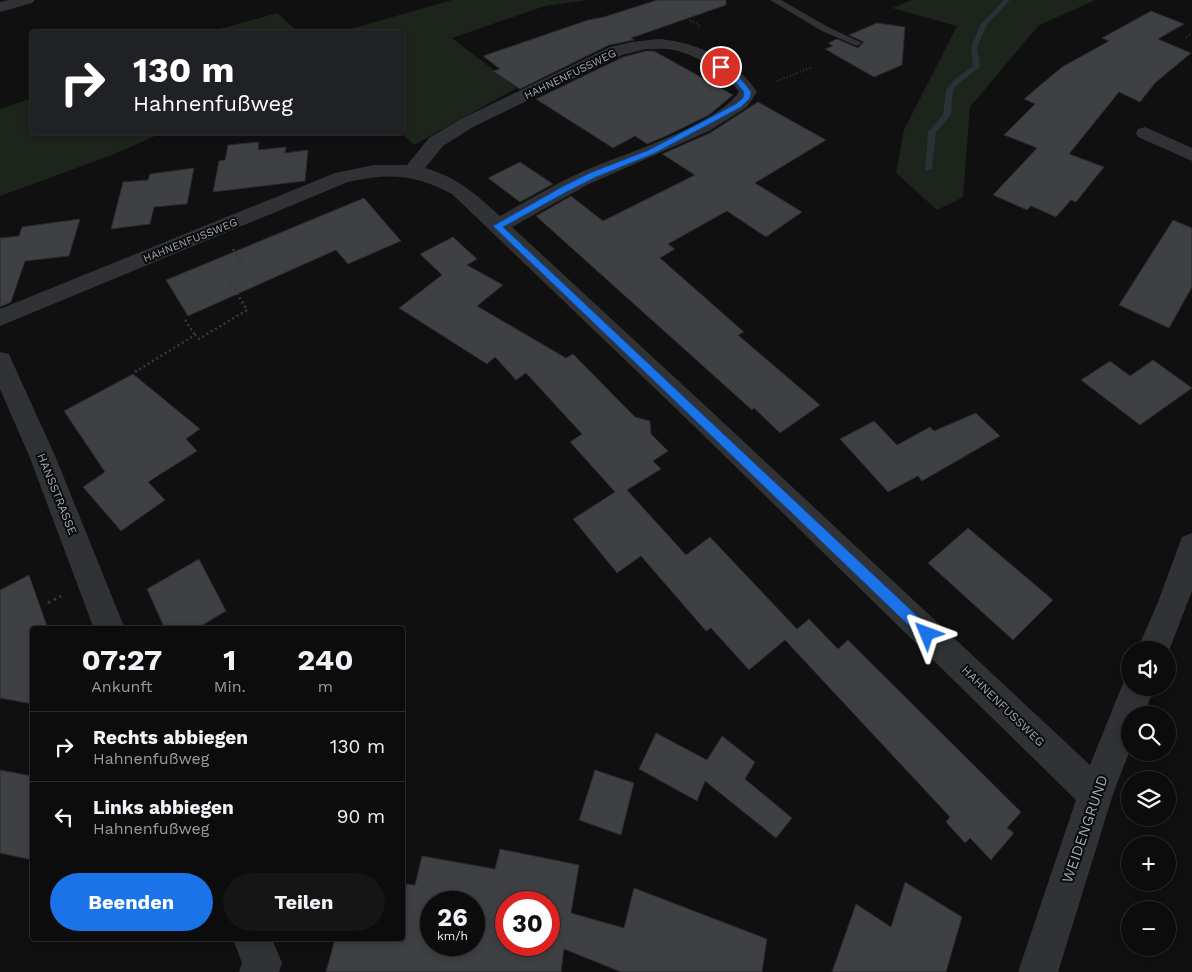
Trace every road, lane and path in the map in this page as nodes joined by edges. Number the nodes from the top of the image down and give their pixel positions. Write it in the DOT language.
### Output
graph roads {
  1 [pos="27,0"];
  2 [pos="775,0"];
  3 [pos="0,7"];
  4 [pos="1192,34"];
  5 [pos="1186,37"];
  6 [pos="857,43"];
  7 [pos="812,68"];
  8 [pos="777,81"];
  9 [pos="1145,133"];
  10 [pos="770,142"];
  11 [pos="760,149"];
  12 [pos="1192,155"];
  13 [pos="413,170"];
  14 [pos="498,226"];
  15 [pos="229,280"];
  16 [pos="0,318"];
  17 [pos="185,320"];
  18 [pos="195,336"];
  19 [pos="0,361"];
  20 [pos="135,372"];
  21 [pos="1192,546"];
  22 [pos="109,626"];
  23 [pos="1158,641"];
  24 [pos="1135,696"];
  25 [pos="1095,794"];
  26 [pos="253,941"];
  27 [pos="259,972"];
  28 [pos="1038,972"];
  1 -- 3 [label="street"];
  2 -- 6 [label="lane"];
  4 -- 5 [label="path"];
  7 -- 8 [label="path"];
  9 -- 12 [label="street"];
  10 -- 11 [label="path"];
  13 -- 14 [label="street, HAHNENFUSSWEG"];
  13 -- 14 [label="street, HAHNENFUSSWEG"];
  13 -- 16 [label="street, HAHNENFUSSWEG"];
  14 -- 25 [label="street, HAHNENFUSSWEG"];
  15 -- 18 [label="path"];
  17 -- 18 [label="path"];
  18 -- 20 [label="path"];
  19 -- 22 [label="street, HANSSTRASSE"];
  21 -- 23 [label="street"];
  24 -- 25 [label="street, WEIDENGRUND"];
  25 -- 28 [label="street, WEIDENGRUND"];
  26 -- 27 [label="street"];
}
